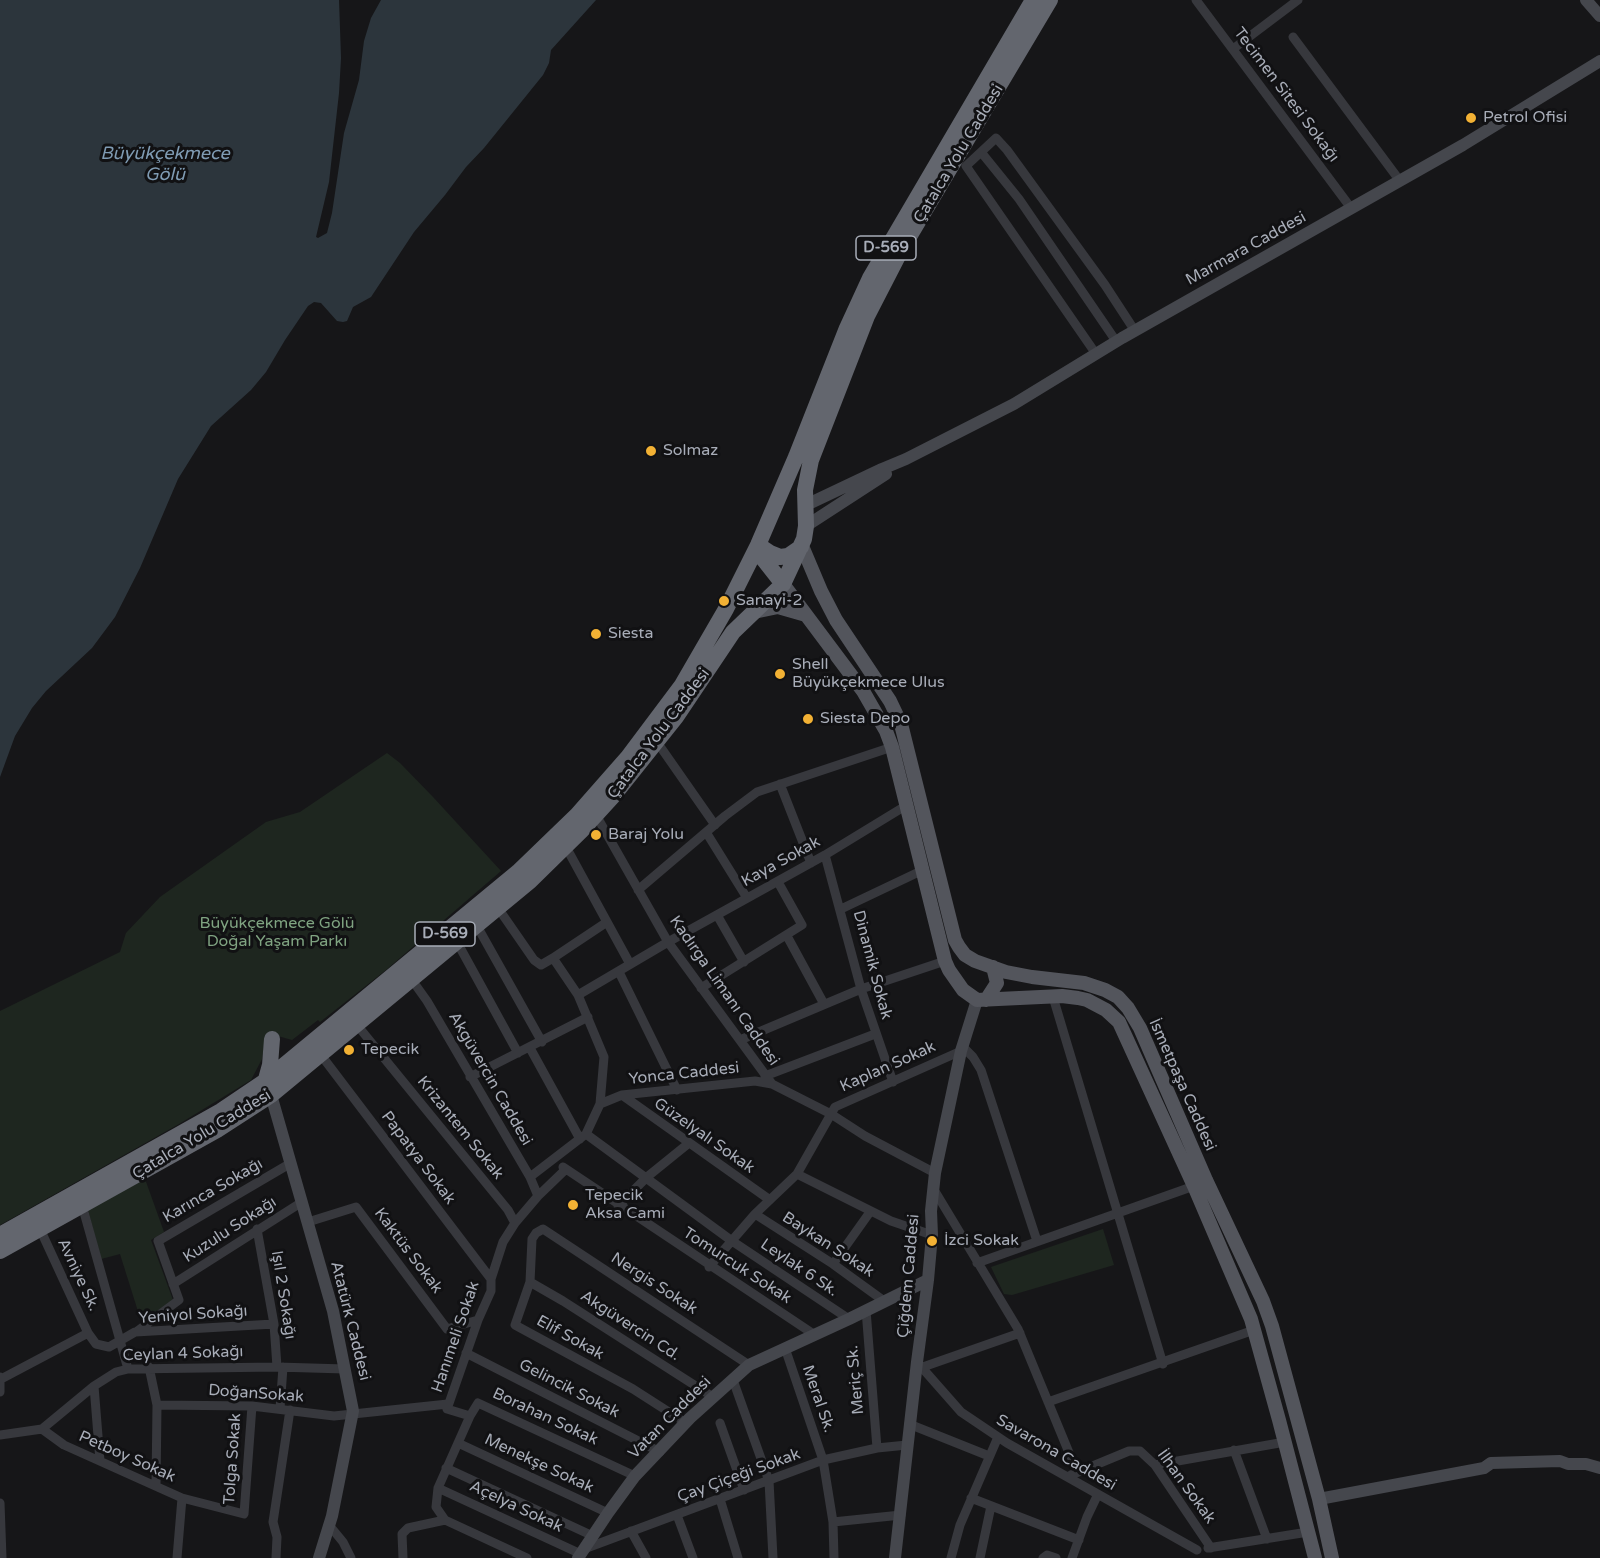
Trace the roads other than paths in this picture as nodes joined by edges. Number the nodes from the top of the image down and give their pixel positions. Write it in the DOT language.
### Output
graph roads {
  1 [pos="1034,0"];
  2 [pos="1050,0"];
  3 [pos="1196,0"];
  4 [pos="1298,0"];
  5 [pos="1586,0"];
  6 [pos="1600,16"];
  7 [pos="1293,38"];
  8 [pos="1233,49"];
  9 [pos="1600,61"];
  10 [pos="981,152"];
  11 [pos="1400,181"];
  12 [pos="1351,208"];
  13 [pos="1135,331"];
  14 [pos="1116,341"];
  15 [pos="1096,354"];
  16 [pos="906,459"];
  17 [pos="804,506"];
  18 [pos="771,513"];
  19 [pos="806,526"];
  20 [pos="758,545"];
  21 [pos="802,546"];
  22 [pos="783,584"];
  23 [pos="754,612"];
  24 [pos="806,615"];
  25 [pos="851,645"];
  26 [pos="838,654"];
  27 [pos="657,742"];
  28 [pos="892,747"];
  29 [pos="780,784"];
  30 [pos="918,792"];
  31 [pos="905,801"];
  32 [pos="596,815"];
  33 [pos="715,825"];
  34 [pos="706,832"];
  35 [pos="566,847"];
  36 [pos="825,855"];
  37 [pos="811,863"];
  38 [pos="923,870"];
  39 [pos="778,882"];
  40 [pos="638,890"];
  41 [pos="747,898"];
  42 [pos="498,909"];
  43 [pos="841,909"];
  44 [pos="717,915"];
  45 [pos="607,922"];
  46 [pos="477,926"];
  47 [pos="786,936"];
  48 [pos="457,942"];
  49 [pos="668,942"];
  50 [pos="554,958"];
  51 [pos="945,961"];
  52 [pos="975,961"];
  53 [pos="744,962"];
  54 [pos="630,964"];
  55 [pos="993,968"];
  56 [pos="619,972"];
  57 [pos="412,980"];
  58 [pos="958,985"];
  59 [pos="701,988"];
  60 [pos="861,989"];
  61 [pos="578,995"];
  62 [pos="1053,997"];
  63 [pos="982,1000"];
  64 [pos="824,1004"];
  65 [pos="588,1017"];
  66 [pos="357,1025"];
  67 [pos="875,1034"];
  68 [pos="740,1040"];
  69 [pos="542,1042"];
  70 [pos="530,1048"];
  71 [pos="962,1049"];
  72 [pos="300,1053"];
  73 [pos="518,1053"];
  74 [pos="321,1055"];
  75 [pos="1158,1070"];
  76 [pos="765,1076"];
  77 [pos="1144,1076"];
  78 [pos="471,1077"];
  79 [pos="893,1082"];
  80 [pos="772,1084"];
  81 [pos="268,1088"];
  82 [pos="677,1090"];
  83 [pos="622,1095"];
  84 [pos="600,1104"];
  85 [pos="831,1114"];
  86 [pos="583,1136"];
  87 [pos="689,1143"];
  88 [pos="553,1161"];
  89 [pos="291,1163"];
  90 [pos="566,1169"];
  91 [pos="935,1173"];
  92 [pos="797,1174"];
  93 [pos="530,1177"];
  94 [pos="647,1177"];
  95 [pos="1194,1186"];
  96 [pos="933,1188"];
  97 [pos="538,1196"];
  98 [pos="770,1200"];
  99 [pos="302,1202"];
  100 [pos="82,1205"];
  101 [pos="618,1206"];
  102 [pos="1219,1208"];
  103 [pos="870,1212"];
  104 [pos="754,1214"];
  105 [pos="1118,1214"];
  106 [pos="1205,1214"];
  107 [pos="308,1222"];
  108 [pos="515,1223"];
  109 [pos="40,1229"];
  110 [pos="257,1229"];
  111 [pos="0,1235"];
  112 [pos="932,1235"];
  113 [pos="532,1239"];
  114 [pos="732,1241"];
  115 [pos="1037,1241"];
  116 [pos="0,1251"];
  117 [pos="977,1263"];
  118 [pos="833,1264"];
  119 [pos="709,1267"];
  120 [pos="491,1279"];
  121 [pos="928,1280"];
  122 [pos="530,1282"];
  123 [pos="173,1284"];
  124 [pos="884,1301"];
  125 [pos="866,1310"];
  126 [pos="478,1320"];
  127 [pos="849,1320"];
  128 [pos="274,1324"];
  129 [pos="1272,1326"];
  130 [pos="1254,1330"];
  131 [pos="135,1332"];
  132 [pos="88,1333"];
  133 [pos="1020,1333"];
  134 [pos="815,1335"];
  135 [pos="121,1341"];
  136 [pos="785,1348"];
  137 [pos="466,1353"];
  138 [pos="1163,1364"];
  139 [pos="749,1365"];
  140 [pos="919,1365"];
  141 [pos="149,1367"];
  142 [pos="280,1367"];
  143 [pos="345,1368"];
  144 [pos="128,1369"];
  145 [pos="0,1378"];
  146 [pos="733,1380"];
  147 [pos="94,1386"];
  148 [pos="0,1392"];
  149 [pos="713,1397"];
  150 [pos="1048,1402"];
  151 [pos="157,1405"];
  152 [pos="252,1406"];
  153 [pos="448,1407"];
  154 [pos="280,1409"];
  155 [pos="290,1410"];
  156 [pos="353,1415"];
  157 [pos="470,1416"];
  158 [pos="686,1423"];
  159 [pos="720,1423"];
  160 [pos="909,1424"];
  161 [pos="42,1429"];
  162 [pos="0,1435"];
  163 [pos="998,1437"];
  164 [pos="1284,1442"];
  165 [pos="458,1443"];
  166 [pos="907,1445"];
  167 [pos="877,1448"];
  168 [pos="1234,1450"];
  169 [pos="660,1452"];
  170 [pos="989,1456"];
  171 [pos="823,1460"];
  172 [pos="1600,1460"];
  173 [pos="100,1461"];
  174 [pos="1586,1464"];
  175 [pos="1155,1465"];
  176 [pos="446,1468"];
  177 [pos="1600,1468"];
  178 [pos="1077,1472"];
  179 [pos="635,1476"];
  180 [pos="1066,1477"];
  181 [pos="769,1481"];
  182 [pos="156,1486"];
  183 [pos="438,1488"];
  184 [pos="744,1490"];
  185 [pos="1098,1494"];
  186 [pos="182,1498"];
  187 [pos="971,1498"];
  188 [pos="720,1499"];
  189 [pos="1319,1499"];
  190 [pos="0,1503"];
  191 [pos="1300,1503"];
  192 [pos="991,1506"];
  193 [pos="608,1513"];
  194 [pos="244,1514"];
  195 [pos="677,1515"];
  196 [pos="900,1515"];
  197 [pos="445,1520"];
  198 [pos="833,1522"];
  199 [pos="329,1525"];
  200 [pos="630,1530"];
  201 [pos="1308,1532"];
  202 [pos="593,1536"];
  203 [pos="1267,1539"];
  204 [pos="1079,1540"];
  205 [pos="1211,1548"];
  206 [pos="581,1554"];
  207 [pos="1198,1554"];
  208 [pos="2,1558"];
  209 [pos="177,1558"];
  210 [pos="276,1558"];
  211 [pos="319,1558"];
  212 [pos="351,1558"];
  213 [pos="403,1558"];
  214 [pos="527,1558"];
  215 [pos="646,1558"];
  216 [pos="693,1558"];
  217 [pos="738,1558"];
  218 [pos="773,1558"];
  219 [pos="834,1558"];
  220 [pos="895,1558"];
  221 [pos="951,1558"];
  222 [pos="980,1558"];
  223 [pos="1072,1558"];
  224 [pos="1314,1558"];
  225 [pos="1332,1558"];
  1 -- 18 [label="highway, Çatalca Yolu Caddesi / D-569"];
  2 -- 17 [label="highway, Çatalca Yolu Caddesi / D-569"];
  3 -- 8 [label="street, Tecimen Sitesi Sokağı"];
  4 -- 8 [label="street"];
  5 -- 6 [label="main road"];
  7 -- 11 [label="street"];
  8 -- 12 [label="street, Tecimen Sitesi Sokağı"];
  9 -- 11 [label="main road, Marmara Caddesi"];
  10 -- 13 [label="street"];
  10 -- 14 [label="street"];
  10 -- 15 [label="street"];
  11 -- 12 [label="main road, Marmara Caddesi"];
  12 -- 13 [label="main road, Marmara Caddesi"];
  13 -- 14 [label="main road, Marmara Caddesi"];
  14 -- 15 [label="main road, Marmara Caddesi"];
  15 -- 16 [label="main road, Marmara Caddesi"];
  16 -- 17 [label="main road"];
  16 -- 19 [label="main road"];
  17 -- 18 [label="highway"];
  17 -- 19 [label="highway, Çatalca Yolu Caddesi / D-569"];
  18 -- 20 [label="highway, Çatalca Yolu Caddesi / D-569"];
  19 -- 21 [label="highway, Çatalca Yolu Caddesi / D-569"];
  20 -- 21 [label="highway"];
  20 -- 22 [label="highway"];
  20 -- 72 [label="highway, Çatalca Yolu Caddesi / D-569"];
  21 -- 22 [label="highway, Çatalca Yolu Caddesi / D-569"];
  21 -- 25 [label="main road, İsmetpaşa Caddesi"];
  22 -- 23 [label="highway, Çatalca Yolu Caddesi / D-569"];
  22 -- 24 [label="main road"];
  23 -- 24 [label="main road"];
  23 -- 27 [label="highway, Çatalca Yolu Caddesi / D-569"];
  24 -- 26 [label="main road"];
  25 -- 26 [label="main road"];
  25 -- 30 [label="main road, İsmetpaşa Caddesi"];
  26 -- 28 [label="main road"];
  27 -- 32 [label="highway, Çatalca Yolu Caddesi / D-569"];
  27 -- 33 [label="street"];
  28 -- 29 [label="street"];
  28 -- 31 [label="main road"];
  29 -- 33 [label="street"];
  29 -- 37 [label="street"];
  30 -- 31 [label="main road"];
  30 -- 52 [label="main road, İsmetpaşa Caddesi"];
  31 -- 36 [label="street, Kaya Sokak"];
  31 -- 38 [label="main road"];
  32 -- 35 [label="highway, Çatalca Yolu Caddesi / D-569"];
  32 -- 40 [label="street, Kadırga Limanı Caddesi"];
  33 -- 34 [label="street"];
  34 -- 40 [label="street"];
  34 -- 41 [label="street"];
  35 -- 42 [label="highway, Çatalca Yolu Caddesi / D-569"];
  35 -- 45 [label="street"];
  36 -- 37 [label="street, Kaya Sokak"];
  36 -- 43 [label="street, Dinamik Sokak"];
  37 -- 39 [label="street, Kaya Sokak"];
  38 -- 43 [label="street"];
  38 -- 51 [label="main road"];
  39 -- 41 [label="street, Kaya Sokak"];
  39 -- 47 [label="street"];
  40 -- 49 [label="street, Kadırga Limanı Caddesi"];
  41 -- 44 [label="street, Kaya Sokak"];
  42 -- 46 [label="highway, Çatalca Yolu Caddesi / D-569"];
  42 -- 50 [label="street"];
  43 -- 60 [label="street, Dinamik Sokak"];
  44 -- 49 [label="street, Kaya Sokak"];
  44 -- 53 [label="street"];
  45 -- 50 [label="street"];
  45 -- 54 [label="street"];
  46 -- 48 [label="highway, Çatalca Yolu Caddesi / D-569"];
  46 -- 69 [label="street"];
  47 -- 53 [label="street"];
  47 -- 64 [label="street"];
  48 -- 57 [label="highway, Çatalca Yolu Caddesi / D-569"];
  48 -- 73 [label="street"];
  49 -- 54 [label="street, Kaya Sokak"];
  49 -- 59 [label="street, Kadırga Limanı Caddesi"];
  50 -- 61 [label="street"];
  51 -- 58 [label="main road"];
  51 -- 60 [label="street"];
  52 -- 55 [label="main road, İsmetpaşa Caddesi"];
  52 -- 58 [label="main road"];
  53 -- 59 [label="street"];
  54 -- 56 [label="street, Kaya Sokak"];
  55 -- 63 [label="main road"];
  55 -- 75 [label="main road, İsmetpaşa Caddesi"];
  56 -- 61 [label="street, Kaya Sokak"];
  56 -- 82 [label="street"];
  57 -- 66 [label="highway, Çatalca Yolu Caddesi / D-569"];
  57 -- 78 [label="street, Akgüvercin Caddesi"];
  58 -- 63 [label="main road"];
  59 -- 68 [label="street, Kadırga Limanı Caddesi"];
  60 -- 64 [label="street"];
  60 -- 67 [label="street, Dinamik Sokak"];
  61 -- 65 [label="street"];
  62 -- 63 [label="main road, İsmetpaşa Caddesi"];
  62 -- 77 [label="main road, İsmetpaşa Caddesi"];
  62 -- 105 [label="street"];
  63 -- 71 [label="main road, Çiğdem Caddesi"];
  64 -- 68 [label="street"];
  65 -- 69 [label="street"];
  65 -- 84 [label="street"];
  66 -- 74 [label="highway, Çatalca Yolu Caddesi / D-569"];
  66 -- 108 [label="street, Krizantem Sokak"];
  67 -- 76 [label="street"];
  67 -- 79 [label="street, Dinamik Sokak"];
  68 -- 76 [label="street, Kadırga Limanı Caddesi"];
  69 -- 70 [label="street"];
  70 -- 73 [label="street"];
  70 -- 86 [label="street"];
  71 -- 79 [label="street, Kaplan Sokak"];
  71 -- 91 [label="main road, Çiğdem Caddesi"];
  71 -- 115 [label="street"];
  72 -- 81 [label="highway, Çatalca Yolu Caddesi / D-569"];
  72 -- 81 [label="highway"];
  73 -- 78 [label="street"];
  74 -- 81 [label="highway, Çatalca Yolu Caddesi / D-569"];
  74 -- 120 [label="street, Papatya Sokak"];
  75 -- 77 [label="main road"];
  75 -- 102 [label="main road, İsmetpaşa Caddesi"];
  76 -- 80 [label="street, Kadırga Limanı Caddesi"];
  77 -- 95 [label="main road, İsmetpaşa Caddesi"];
  78 -- 93 [label="street, Akgüvercin Caddesi"];
  79 -- 85 [label="street, Kaplan Sokak"];
  80 -- 82 [label="street, Yonca Caddesi"];
  80 -- 85 [label="street, Kadırga Limanı Caddesi"];
  81 -- 89 [label="main road, Atatürk Caddesi"];
  81 -- 100 [label="highway, Çatalca Yolu Caddesi / D-569"];
  81 -- 111 [label="highway, Çatalca Yolu Caddesi / D-569"];
  82 -- 83 [label="street, Yonca Caddesi"];
  83 -- 84 [label="street, Yonca Caddesi"];
  83 -- 87 [label="street, Güzelyalı Sokak"];
  84 -- 86 [label="street"];
  85 -- 91 [label="street, Kadırga Limanı Caddesi"];
  85 -- 92 [label="street"];
  86 -- 88 [label="street"];
  86 -- 94 [label="street, Leylak 6 Sk."];
  87 -- 94 [label="street"];
  87 -- 98 [label="street, Güzelyalı Sokak"];
  88 -- 90 [label="street, Tomurcuk Sokak"];
  88 -- 93 [label="street"];
  89 -- 99 [label="main road, Atatürk Caddesi"];
  89 -- 123 [label="street, Karınca Sokağı"];
  90 -- 97 [label="street, Hanımeli Sokak"];
  90 -- 101 [label="street, Tomurcuk Sokak"];
  91 -- 96 [label="main road, Çiğdem Caddesi"];
  92 -- 98 [label="street"];
  92 -- 103 [label="street"];
  93 -- 97 [label="street, Akgüvercin Caddesi"];
  94 -- 101 [label="street"];
  94 -- 114 [label="street, Leylak 6 Sk."];
  95 -- 105 [label="street"];
  95 -- 106 [label="main road, İsmetpaşa Caddesi"];
  96 -- 112 [label="main road, Çiğdem Caddesi"];
  96 -- 117 [label="street"];
  97 -- 108 [label="street, Hanımeli Sokak"];
  98 -- 104 [label="street"];
  99 -- 107 [label="main road, Atatürk Caddesi"];
  99 -- 110 [label="street, Kuzulu Sokağı"];
  100 -- 109 [label="highway, Çatalca Yolu Caddesi / D-569"];
  100 -- 135 [label="street"];
  101 -- 119 [label="street, Tomurcuk Sokak"];
  102 -- 106 [label="main road"];
  102 -- 129 [label="main road, İsmetpaşa Caddesi"];
  103 -- 112 [label="street"];
  103 -- 118 [label="street"];
  104 -- 114 [label="street"];
  104 -- 118 [label="street, Baykan Sokak"];
  105 -- 115 [label="street"];
  105 -- 138 [label="street"];
  106 -- 130 [label="main road, İsmetpaşa Caddesi"];
  107 -- 126 [label="street, Kaktüs Sokak"];
  107 -- 143 [label="main road, Atatürk Caddesi"];
  108 -- 120 [label="street, Hanımeli Sokak"];
  109 -- 116 [label="highway, Çatalca Yolu Caddesi / D-569"];
  109 -- 132 [label="street, Avniye Sk."];
  110 -- 123 [label="street, Kuzulu Sokağı"];
  110 -- 128 [label="street, Işıl 2 Sokağı"];
  112 -- 121 [label="main road, Çiğdem Caddesi"];
  113 -- 122 [label="street, Elif Sokak"];
  113 -- 139 [label="street, Nergis Sokak"];
  114 -- 119 [label="street"];
  114 -- 127 [label="street, Leylak 6 Sk."];
  115 -- 117 [label="street"];
  117 -- 133 [label="street"];
  118 -- 124 [label="street, Baykan Sokak"];
  119 -- 134 [label="street, Tomurcuk Sokak"];
  120 -- 126 [label="street, Hanımeli Sokak"];
  121 -- 124 [label="main road, Vatan Caddesi"];
  121 -- 140 [label="main road, Çiğdem Caddesi"];
  122 -- 149 [label="street, Akgüvercin Cd."];
  122 -- 158 [label="street, Elif Sokak"];
  123 -- 131 [label="street, Karınca Sokağı"];
  124 -- 125 [label="main road, Vatan Caddesi"];
  125 -- 127 [label="main road, Vatan Caddesi"];
  125 -- 167 [label="street, Meriç Sk."];
  126 -- 137 [label="street, Hanımeli Sokak"];
  127 -- 134 [label="main road, Vatan Caddesi"];
  128 -- 131 [label="street, Yeniyol Sokağı"];
  128 -- 142 [label="street, Işıl 2 Sokağı"];
  129 -- 130 [label="main road"];
  129 -- 189 [label="main road, İsmetpaşa Caddesi"];
  130 -- 138 [label="street"];
  130 -- 164 [label="main road, İsmetpaşa Caddesi"];
  131 -- 135 [label="street, Yeniyol Sokağı"];
  132 -- 135 [label="street, Yeniyol Sokağı"];
  132 -- 145 [label="street"];
  133 -- 140 [label="street"];
  133 -- 150 [label="street"];
  134 -- 136 [label="main road, Vatan Caddesi"];
  135 -- 144 [label="street"];
  136 -- 139 [label="main road, Vatan Caddesi"];
  136 -- 171 [label="street, Meral Sk."];
  137 -- 153 [label="street, Hanımeli Sokak"];
  137 -- 169 [label="street, Gelincik Sokak"];
  138 -- 150 [label="street"];
  139 -- 146 [label="main road, Vatan Caddesi"];
  140 -- 160 [label="main road, Çiğdem Caddesi"];
  140 -- 163 [label="street, Savarona Caddesi"];
  141 -- 142 [label="street, Ceylan 4 Sokağı"];
  141 -- 144 [label="street, Ceylan 4 Sokağı"];
  141 -- 151 [label="street"];
  142 -- 143 [label="street, Ceylan 4 Sokağı"];
  142 -- 154 [label="street, Işıl 2 Sokağı"];
  143 -- 156 [label="main road, Atatürk Caddesi"];
  144 -- 147 [label="street, Ceylan 4 Sokağı"];
  145 -- 148 [label="street"];
  146 -- 149 [label="main road, Vatan Caddesi"];
  146 -- 181 [label="street"];
  147 -- 161 [label="street, Ceylan 4 Sokağı"];
  147 -- 173 [label="street"];
  149 -- 158 [label="main road, Vatan Caddesi"];
  150 -- 178 [label="street"];
  151 -- 152 [label="street, DoğanSokak"];
  151 -- 182 [label="street"];
  152 -- 154 [label="street, DoğanSokak"];
  152 -- 194 [label="street, Tolga Sokak"];
  153 -- 156 [label="street, Hanımeli Sokak"];
  153 -- 157 [label="street, Borahan Sokak"];
  154 -- 155 [label="street, DoğanSokak"];
  155 -- 156 [label="street, DoğanSokak"];
  155 -- 210 [label="street"];
  156 -- 199 [label="main road, Atatürk Caddesi"];
  157 -- 165 [label="street"];
  157 -- 179 [label="street, Borahan Sokak"];
  158 -- 169 [label="main road, Vatan Caddesi"];
  159 -- 184 [label="street"];
  160 -- 166 [label="main road, Çiğdem Caddesi"];
  160 -- 170 [label="street"];
  161 -- 162 [label="street"];
  161 -- 173 [label="street, Petboy Sokak"];
  163 -- 170 [label="street"];
  163 -- 180 [label="street, Savarona Caddesi"];
  164 -- 168 [label="street"];
  164 -- 191 [label="main road, İsmetpaşa Caddesi"];
  165 -- 176 [label="street"];
  165 -- 193 [label="street, Menekşe Sokak"];
  166 -- 167 [label="street, Çay Çiçeği Sokak"];
  166 -- 196 [label="main road, Çiğdem Caddesi"];
  167 -- 171 [label="street, Çay Çiçeği Sokak"];
  168 -- 175 [label="street"];
  168 -- 203 [label="street"];
  169 -- 179 [label="main road, Vatan Caddesi"];
  170 -- 187 [label="street"];
  171 -- 181 [label="street, Çay Çiçeği Sokak"];
  171 -- 198 [label="street, Meral Sk."];
  172 -- 174 [label="main road"];
  173 -- 182 [label="street, Petboy Sokak"];
  174 -- 177 [label="main road"];
  174 -- 189 [label="main road"];
  175 -- 178 [label="street, İlhan Sokak"];
  175 -- 205 [label="street, İlhan Sokak"];
  176 -- 183 [label="street"];
  176 -- 202 [label="street"];
  178 -- 180 [label="street, İlhan Sokak"];
  179 -- 193 [label="main road, Vatan Caddesi"];
  180 -- 185 [label="street, Savarona Caddesi"];
  181 -- 184 [label="street, Çay Çiçeği Sokak"];
  181 -- 218 [label="street"];
  182 -- 186 [label="street, Petboy Sokak"];
  183 -- 197 [label="street"];
  183 -- 206 [label="street, Açelya Sokak"];
  184 -- 188 [label="street, Çay Çiçeği Sokak"];
  185 -- 204 [label="street"];
  185 -- 207 [label="street, Savarona Caddesi"];
  186 -- 194 [label="street, Petboy Sokak"];
  186 -- 209 [label="street"];
  187 -- 192 [label="street"];
  187 -- 221 [label="street"];
  188 -- 195 [label="street, Çay Çiçeği Sokak"];
  188 -- 217 [label="street"];
  189 -- 191 [label="main road"];
  189 -- 225 [label="main road, İsmetpaşa Caddesi"];
  190 -- 208 [label="street"];
  191 -- 201 [label="main road, İsmetpaşa Caddesi"];
  192 -- 204 [label="street"];
  192 -- 222 [label="street"];
  193 -- 202 [label="main road, Vatan Caddesi"];
  195 -- 200 [label="street, Çay Çiçeği Sokak"];
  195 -- 216 [label="street"];
  196 -- 198 [label="street"];
  196 -- 220 [label="main road, Çiğdem Caddesi"];
  197 -- 213 [label="street"];
  197 -- 214 [label="street"];
  198 -- 219 [label="street, Meral Sk."];
  199 -- 211 [label="main road, Atatürk Caddesi"];
  199 -- 212 [label="street"];
  200 -- 206 [label="street, Çay Çiçeği Sokak"];
  200 -- 215 [label="street"];
  201 -- 203 [label="street"];
  201 -- 224 [label="main road, İsmetpaşa Caddesi"];
  202 -- 206 [label="main road, Vatan Caddesi"];
  203 -- 205 [label="street"];
  204 -- 223 [label="street"];
  205 -- 207 [label="street"];
}
